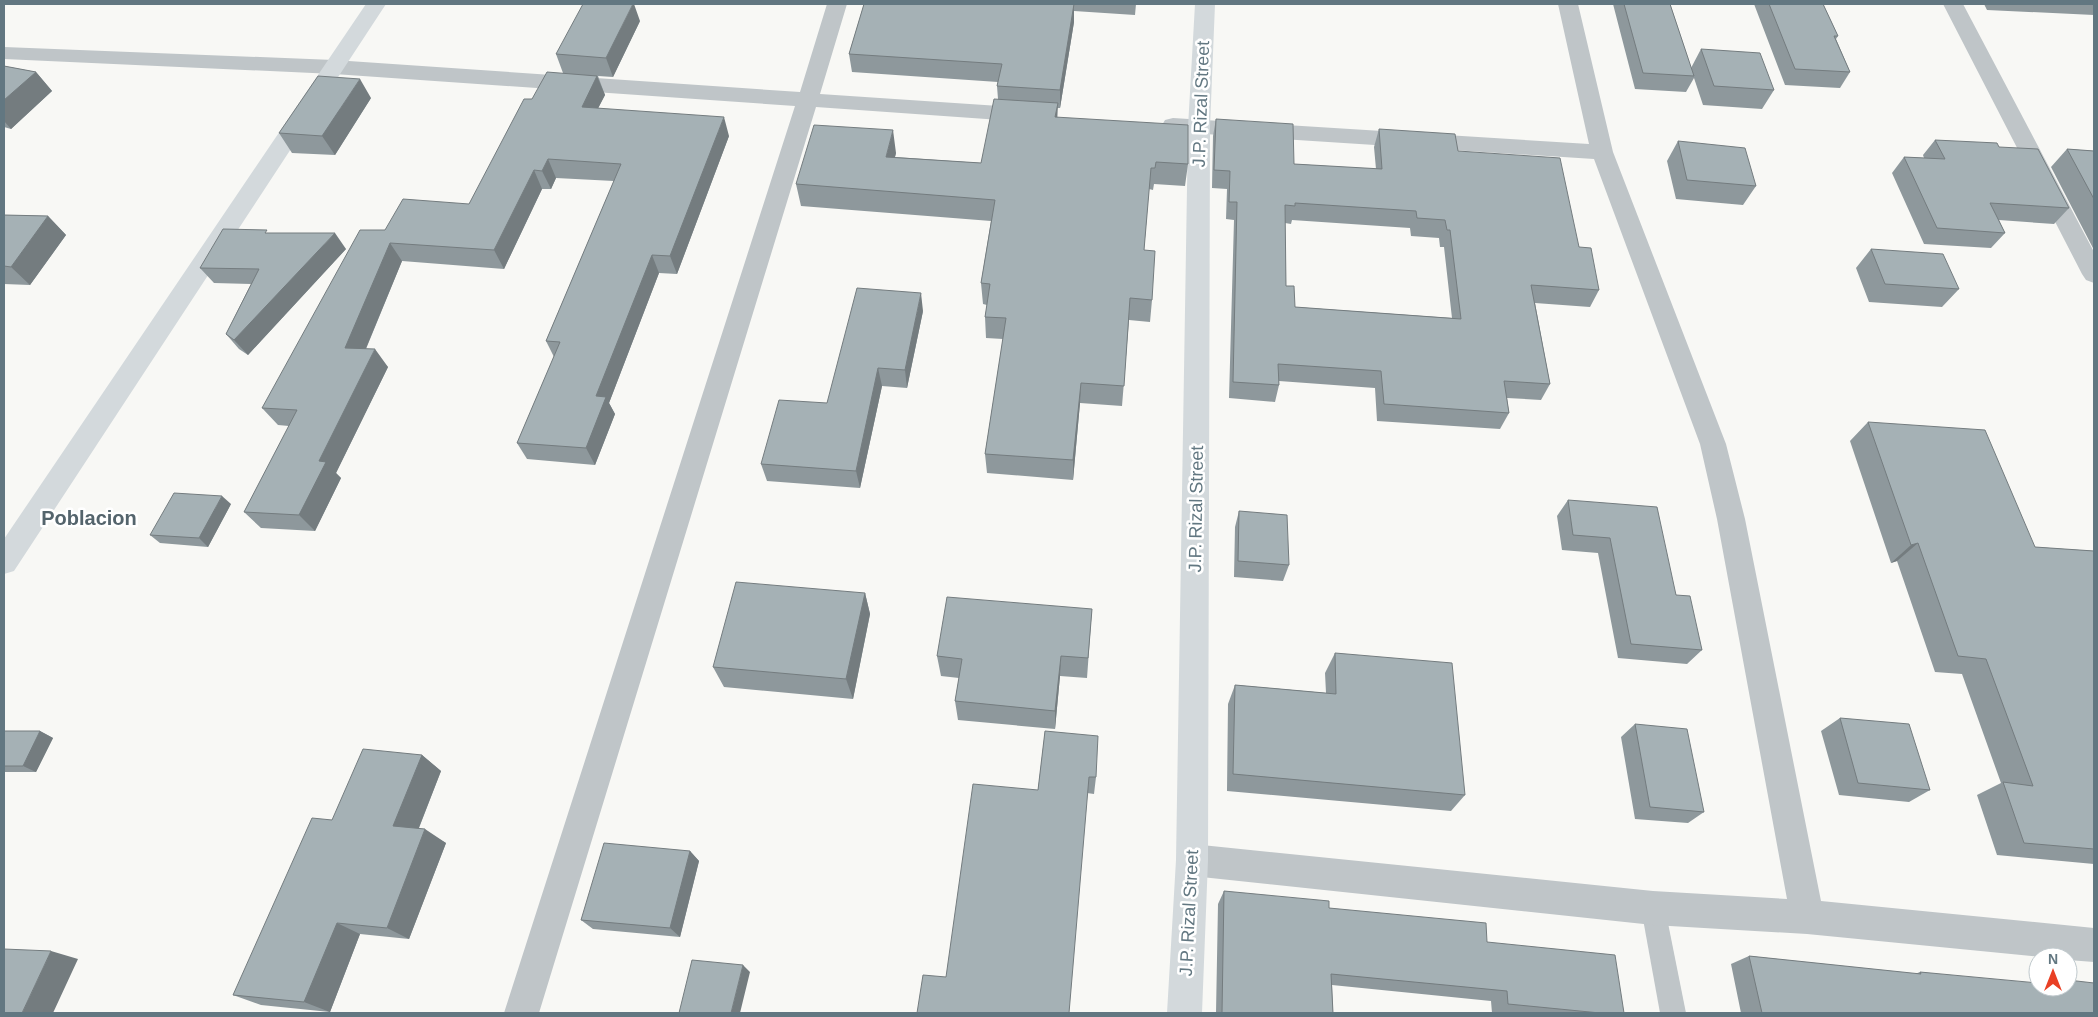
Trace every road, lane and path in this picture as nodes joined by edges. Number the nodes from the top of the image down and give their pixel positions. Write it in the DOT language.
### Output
graph roads {
  1 [pos="376,4"];
  2 [pos="837,4"];
  3 [pos="1204,4"];
  4 [pos="1568,4"];
  5 [pos="1953,4"];
  6 [pos="4,54"];
  7 [pos="334,67"];
  8 [pos="808,100"];
  9 [pos="1053,117"];
  10 [pos="1150,124"];
  11 [pos="1199,127"];
  12 [pos="1602,152"];
  13 [pos="2094,274"];
  14 [pos="4,562"];
  15 [pos="1192,860"];
  16 [pos="1653,908"];
  17 [pos="1807,916"];
  18 [pos="2094,945"];
  19 [pos="521,1013"];
  20 [pos="1184,1013"];
  21 [pos="1673,1013"];
  1 -- 7 [label="street"];
  2 -- 8 [label="street"];
  3 -- 11 [label="street, J.P. Rizal Street"];
  4 -- 12 [label="street"];
  5 -- 13 [label="street"];
  6 -- 7 [label="street"];
  7 -- 8 [label="street"];
  7 -- 14 [label="street"];
  8 -- 9 [label="street"];
  8 -- 19 [label="street"];
  10 -- 11 [label="street"];
  11 -- 12 [label="street"];
  11 -- 15 [label="street, J.P. Rizal Street"];
  12 -- 17 [label="street"];
  15 -- 16 [label="street"];
  15 -- 20 [label="street, J.P. Rizal Street"];
  16 -- 17 [label="street"];
  16 -- 21 [label="lane"];
  17 -- 18 [label="street"];
}
